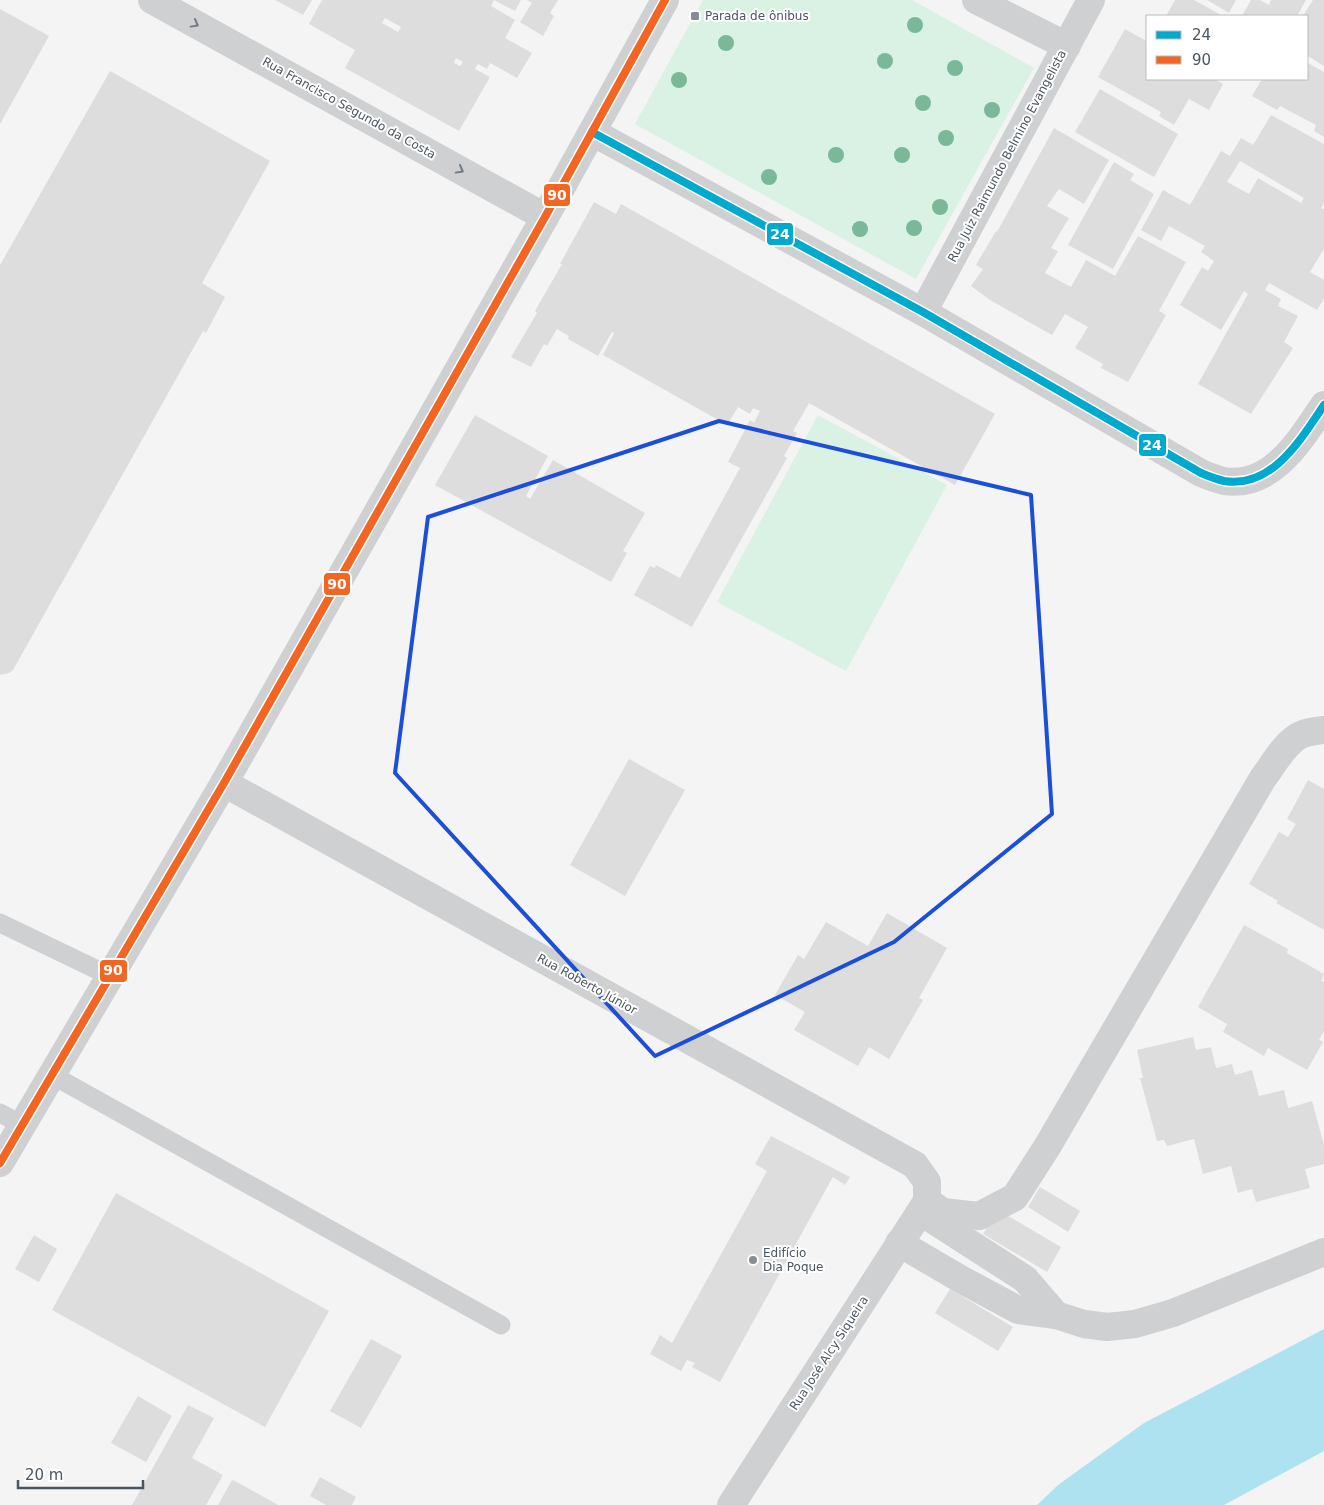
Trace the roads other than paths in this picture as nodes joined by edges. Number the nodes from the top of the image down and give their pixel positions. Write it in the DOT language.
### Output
graph roads {
  1 [pos="152,0"];
  2 [pos="665,0"];
  3 [pos="976,0"];
  4 [pos="1092,0"];
  5 [pos="1067,46"];
  6 [pos="592,132"];
  7 [pos="545,217"];
  8 [pos="923,312"];
  9 [pos="1324,405"];
  10 [pos="1324,730"];
  11 [pos="224,783"];
  12 [pos="0,923"];
  13 [pos="110,976"];
  14 [pos="52,1075"];
  15 [pos="11,1119"];
  16 [pos="0,1163"];
  17 [pos="924,1206"];
  18 [pos="900,1243"];
  19 [pos="1324,1252"];
  20 [pos="1056,1315"];
  21 [pos="501,1326"];
  22 [pos="731,1505"];
  1 -- 7 [label="street, Rua Francisco Segundo da Costa, one-way"];
  2 -- 6 [label="street"];
  3 -- 5 [label="street"];
  4 -- 5 [label="street, Rua Juiz Raimundo Belmino Evangelista"];
  5 -- 8 [label="street, Rua Juiz Raimundo Belmino Evangelista"];
  6 -- 7 [label="street"];
  6 -- 8 [label="street"];
  7 -- 11 [label="street"];
  8 -- 9 [label="street"];
  10 -- 17 [label="street"];
  11 -- 13 [label="street"];
  11 -- 17 [label="street, Rua Roberto Júnior"];
  12 -- 13 [label="lane"];
  13 -- 14 [label="street"];
  14 -- 15 [label="street"];
  14 -- 21 [label="lane"];
  15 -- 16 [label="street"];
  17 -- 18 [label="street, Rua José Alcy Siqueira"];
  17 -- 20 [label="street"];
  18 -- 20 [label="street"];
  18 -- 22 [label="street, Rua José Alcy Siqueira"];
  19 -- 20 [label="street"];
}
